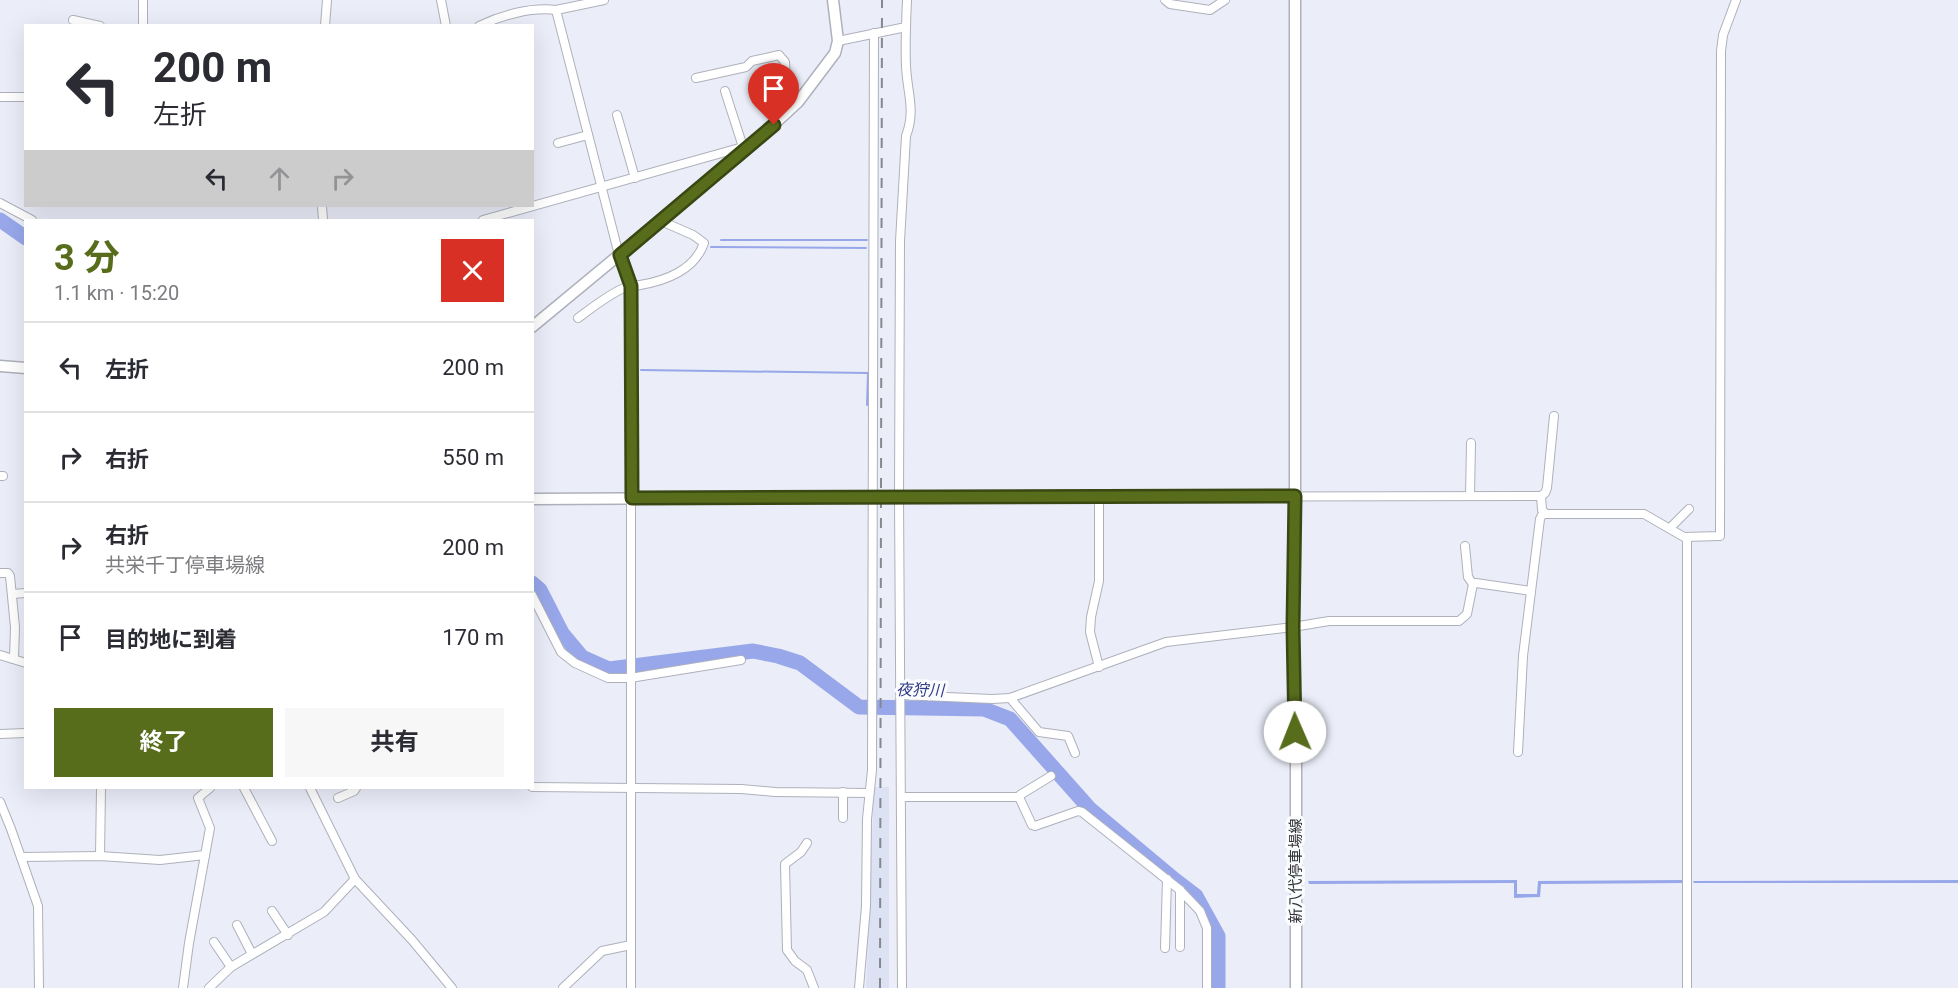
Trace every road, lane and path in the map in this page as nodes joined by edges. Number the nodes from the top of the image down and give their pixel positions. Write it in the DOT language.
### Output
graph roads {
  1 [pos="143,0"];
  2 [pos="327,0"];
  3 [pos="441,0"];
  4 [pos="604,0"];
  5 [pos="833,0"];
  6 [pos="907,0"];
  7 [pos="1165,0"];
  8 [pos="1225,0"];
  9 [pos="1295,0"];
  10 [pos="1736,0"];
  11 [pos="582,2"];
  12 [pos="556,10"];
  13 [pos="73,20"];
  14 [pos="91,24"];
  15 [pos="143,24"];
  16 [pos="325,24"];
  17 [pos="447,24"];
  18 [pos="484,24"];
  19 [pos="906,27"];
  20 [pos="874,33"];
  21 [pos="838,41"];
  22 [pos="696,78"];
  23 [pos="725,91"];
  24 [pos="0,97"];
  25 [pos="24,97"];
  26 [pos="787,113"];
  27 [pos="617,115"];
  28 [pos="588,135"];
  29 [pos="558,143"];
  30 [pos="745,148"];
  31 [pos="635,178"];
  32 [pos="602,187"];
  33 [pos="0,203"];
  34 [pos="534,206"];
  35 [pos="530,207"];
  36 [pos="30,219"];
  37 [pos="487,219"];
  38 [pos="661,221"];
  39 [pos="620,255"];
  40 [pos="631,286"];
  41 [pos="578,318"];
  42 [pos="534,325"];
  43 [pos="0,366"];
  44 [pos="24,368"];
  45 [pos="1554,416"];
  46 [pos="1471,443"];
  47 [pos="1295,496"];
  48 [pos="1470,496"];
  49 [pos="1540,496"];
  50 [pos="874,497"];
  51 [pos="1100,497"];
  52 [pos="632,498"];
  53 [pos="899,498"];
  54 [pos="534,499"];
  55 [pos="1689,509"];
  56 [pos="1543,513"];
  57 [pos="1670,528"];
  58 [pos="1687,537"];
  59 [pos="1464,546"];
  60 [pos="0,573"];
  61 [pos="1473,584"];
  62 [pos="1532,591"];
  63 [pos="24,593"];
  64 [pos="12,594"];
  65 [pos="534,599"];
  66 [pos="1293,627"];
  67 [pos="0,655"];
  68 [pos="14,659"];
  69 [pos="741,660"];
  70 [pos="24,662"];
  71 [pos="1099,667"];
  72 [pos="630,677"];
  73 [pos="901,696"];
  74 [pos="1014,703"];
  75 [pos="24,733"];
  76 [pos="0,734"];
  77 [pos="1518,752"];
  78 [pos="1075,753"];
  79 [pos="1051,776"];
  80 [pos="534,788"];
  81 [pos="630,788"];
  82 [pos="101,789"];
  83 [pos="209,789"];
  84 [pos="245,789"];
  85 [pos="310,789"];
  86 [pos="354,789"];
  87 [pos="843,792"];
  88 [pos="869,794"];
  89 [pos="901,796"];
  90 [pos="1019,797"];
  91 [pos="338,798"];
  92 [pos="0,802"];
  93 [pos="843,818"];
  94 [pos="4,820"];
  95 [pos="272,841"];
  96 [pos="807,843"];
  97 [pos="205,855"];
  98 [pos="100,856"];
  99 [pos="21,857"];
  100 [pos="355,879"];
  101 [pos="1167,879"];
  102 [pos="1180,890"];
  103 [pos="272,911"];
  104 [pos="237,925"];
  105 [pos="288,935"];
  106 [pos="214,942"];
  107 [pos="631,945"];
  108 [pos="1180,947"];
  109 [pos="1165,948"];
  110 [pos="252,954"];
  111 [pos="231,967"];
  112 [pos="39,988"];
  113 [pos="183,988"];
  114 [pos="209,988"];
  115 [pos="452,988"];
  116 [pos="563,988"];
  117 [pos="631,988"];
  118 [pos="814,988"];
  119 [pos="859,988"];
  120 [pos="902,988"];
  121 [pos="1207,988"];
  122 [pos="1296,988"];
  123 [pos="1687,988"];
  1 -- 15 [label="street"];
  2 -- 16 [label="street"];
  3 -- 17 [label="street"];
  4 -- 11 [label="street"];
  5 -- 21 [label="street"];
  6 -- 19 [label="street"];
  7 -- 8 [label="street"];
  9 -- 47 [label="street, 新八代停車場線"];
  10 -- 58 [label="street"];
  11 -- 12 [label="street"];
  12 -- 18 [label="street"];
  12 -- 28 [label="street"];
  13 -- 14 [label="street"];
  19 -- 20 [label="street"];
  19 -- 53 [label="street"];
  20 -- 21 [label="street"];
  20 -- 50 [label="street"];
  21 -- 26 [label="street"];
  22 -- 26 [label="street"];
  23 -- 30 [label="street"];
  24 -- 25 [label="street"];
  26 -- 30 [label="street"];
  27 -- 31 [label="street"];
  28 -- 29 [label="street"];
  28 -- 32 [label="street"];
  30 -- 31 [label="street"];
  30 -- 38 [label="street"];
  31 -- 32 [label="street"];
  32 -- 34 [label="street"];
  32 -- 39 [label="street"];
  33 -- 36 [label="street"];
  35 -- 37 [label="street"];
  38 -- 39 [label="street"];
  38 -- 40 [label="street"];
  39 -- 40 [label="street"];
  39 -- 42 [label="street"];
  40 -- 41 [label="street"];
  40 -- 52 [label="street"];
  43 -- 44 [label="street"];
  45 -- 49 [label="street"];
  46 -- 48 [label="street"];
  47 -- 48 [label="street"];
  47 -- 51 [label="street"];
  47 -- 66 [label="street, 新八代停車場線"];
  48 -- 49 [label="street"];
  49 -- 56 [label="street"];
  50 -- 52 [label="street"];
  50 -- 53 [label="street"];
  50 -- 88 [label="street"];
  51 -- 53 [label="street"];
  51 -- 71 [label="street"];
  52 -- 54 [label="street"];
  52 -- 72 [label="street"];
  53 -- 73 [label="street"];
  55 -- 57 [label="street"];
  56 -- 57 [label="street"];
  56 -- 62 [label="street"];
  57 -- 58 [label="street"];
  58 -- 123 [label="street"];
  59 -- 61 [label="street"];
  60 -- 64 [label="street"];
  61 -- 62 [label="street"];
  61 -- 66 [label="street"];
  62 -- 77 [label="street"];
  63 -- 64 [label="street"];
  64 -- 68 [label="street"];
  65 -- 72 [label="street"];
  66 -- 71 [label="street"];
  66 -- 122 [label="street, 新八代停車場線"];
  67 -- 68 [label="street"];
  68 -- 70 [label="street"];
  69 -- 72 [label="street"];
  71 -- 74 [label="street"];
  72 -- 81 [label="street"];
  73 -- 74 [label="street"];
  73 -- 89 [label="street"];
  74 -- 78 [label="street"];
  75 -- 76 [label="street"];
  79 -- 90 [label="street"];
  80 -- 81 [label="street"];
  81 -- 87 [label="street"];
  81 -- 107 [label="street"];
  82 -- 98 [label="street"];
  83 -- 97 [label="street"];
  84 -- 95 [label="street"];
  85 -- 100 [label="street"];
  86 -- 91 [label="street"];
  87 -- 88 [label="street"];
  87 -- 93 [label="street"];
  88 -- 119 [label="street"];
  89 -- 90 [label="street"];
  89 -- 120 [label="street"];
  90 -- 101 [label="street"];
  92 -- 94 [label="street"];
  94 -- 99 [label="street"];
  96 -- 118 [label="street"];
  97 -- 98 [label="street"];
  97 -- 113 [label="street"];
  98 -- 99 [label="street"];
  99 -- 112 [label="street"];
  100 -- 105 [label="street"];
  100 -- 115 [label="street"];
  101 -- 102 [label="street"];
  101 -- 109 [label="street"];
  102 -- 108 [label="street"];
  102 -- 121 [label="street"];
  103 -- 105 [label="street"];
  104 -- 110 [label="street"];
  105 -- 110 [label="street"];
  106 -- 111 [label="street"];
  107 -- 116 [label="street"];
  107 -- 117 [label="street"];
  110 -- 111 [label="street"];
  111 -- 114 [label="street"];
}
